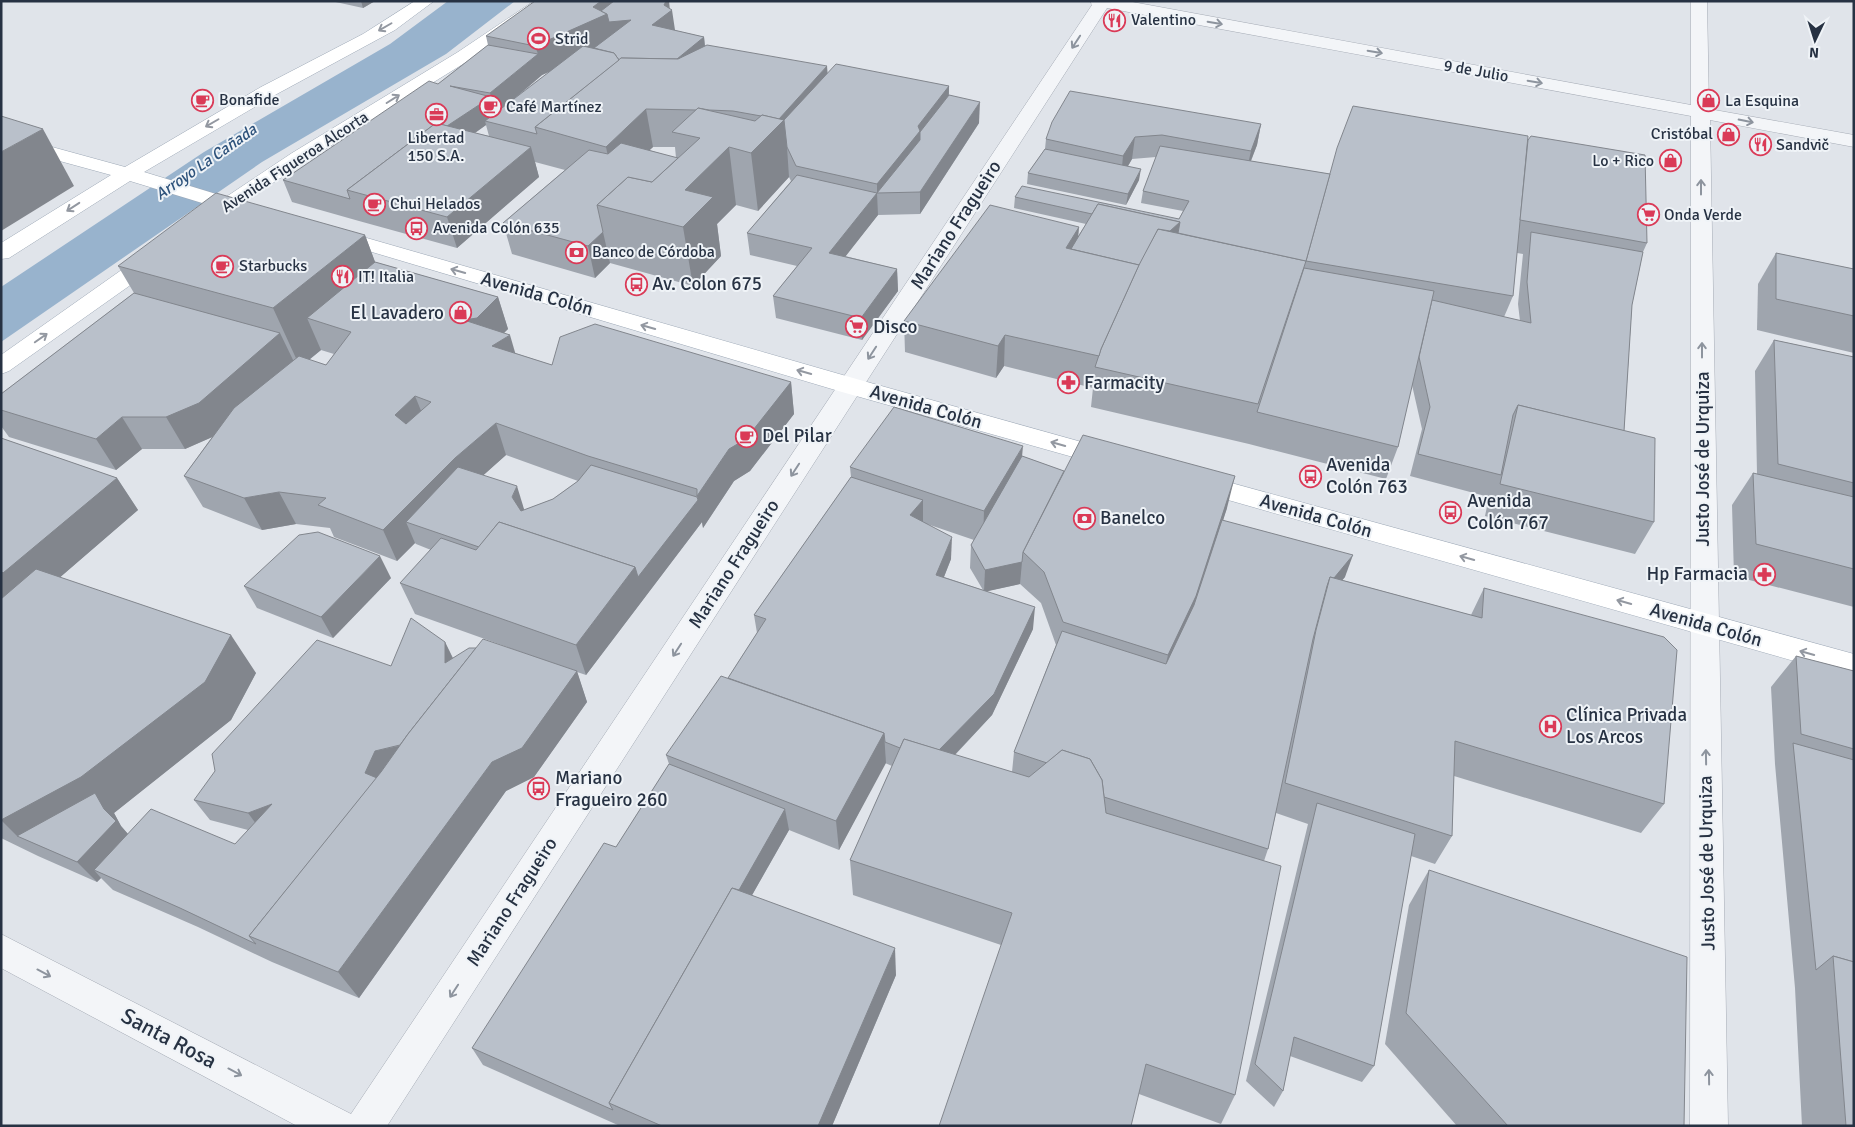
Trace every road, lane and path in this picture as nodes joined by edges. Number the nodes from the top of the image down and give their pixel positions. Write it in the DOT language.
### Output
graph roads {
  1 [pos="426,1"];
  2 [pos="545,1"];
  3 [pos="1699,1"];
  4 [pos="1101,2"];
  5 [pos="1700,112"];
  6 [pos="1,139"];
  7 [pos="1854,141"];
  8 [pos="126,173"];
  9 [pos="229,204"];
  10 [pos="267,215"];
  11 [pos="204,221"];
  12 [pos="315,229"];
  13 [pos="172,244"];
  14 [pos="1,253"];
  15 [pos="1,366"];
  16 [pos="851,386"];
  17 [pos="1135,465"];
  18 [pos="1173,476"];
  19 [pos="1704,624"];
  20 [pos="1854,666"];
  21 [pos="1,950"];
  22 [pos="337,1126"];
  23 [pos="365,1126"];
  24 [pos="1709,1126"];
  1 -- 8 [label="main road, one-way"];
  9 -- 2 [label="main road, Avenida Figueroa Alcorta, one-way"];
  3 -- 5 [label="street, Justo José de Urquiza"];
  4 -- 5 [label="street, 9 de Julio, one-way"];
  4 -- 16 [label="street, Mariano Fragueiro, one-way"];
  5 -- 7 [label="street, 9 de Julio, one-way"];
  19 -- 5 [label="street, Justo José de Urquiza, one-way"];
  6 -- 8 [label="main road"];
  8 -- 9 [label="main road"];
  8 -- 14 [label="main road, one-way"];
  9 -- 10 [label="main road"];
  9 -- 11 [label="main road, Avenida Figueroa Alcorta"];
  16 -- 12 [label="main road, Avenida Colón, one-way"];
  15 -- 13 [label="main road, one-way"];
  17 -- 16 [label="main road, Avenida Colón, one-way"];
  16 -- 23 [label="street, Mariano Fragueiro, one-way"];
  19 -- 18 [label="main road, Avenida Colón, one-way"];
  20 -- 19 [label="main road, Avenida Colón, one-way"];
  24 -- 19 [label="street, Justo José de Urquiza, one-way"];
  21 -- 22 [label="street, Santa Rosa, one-way"];
}
